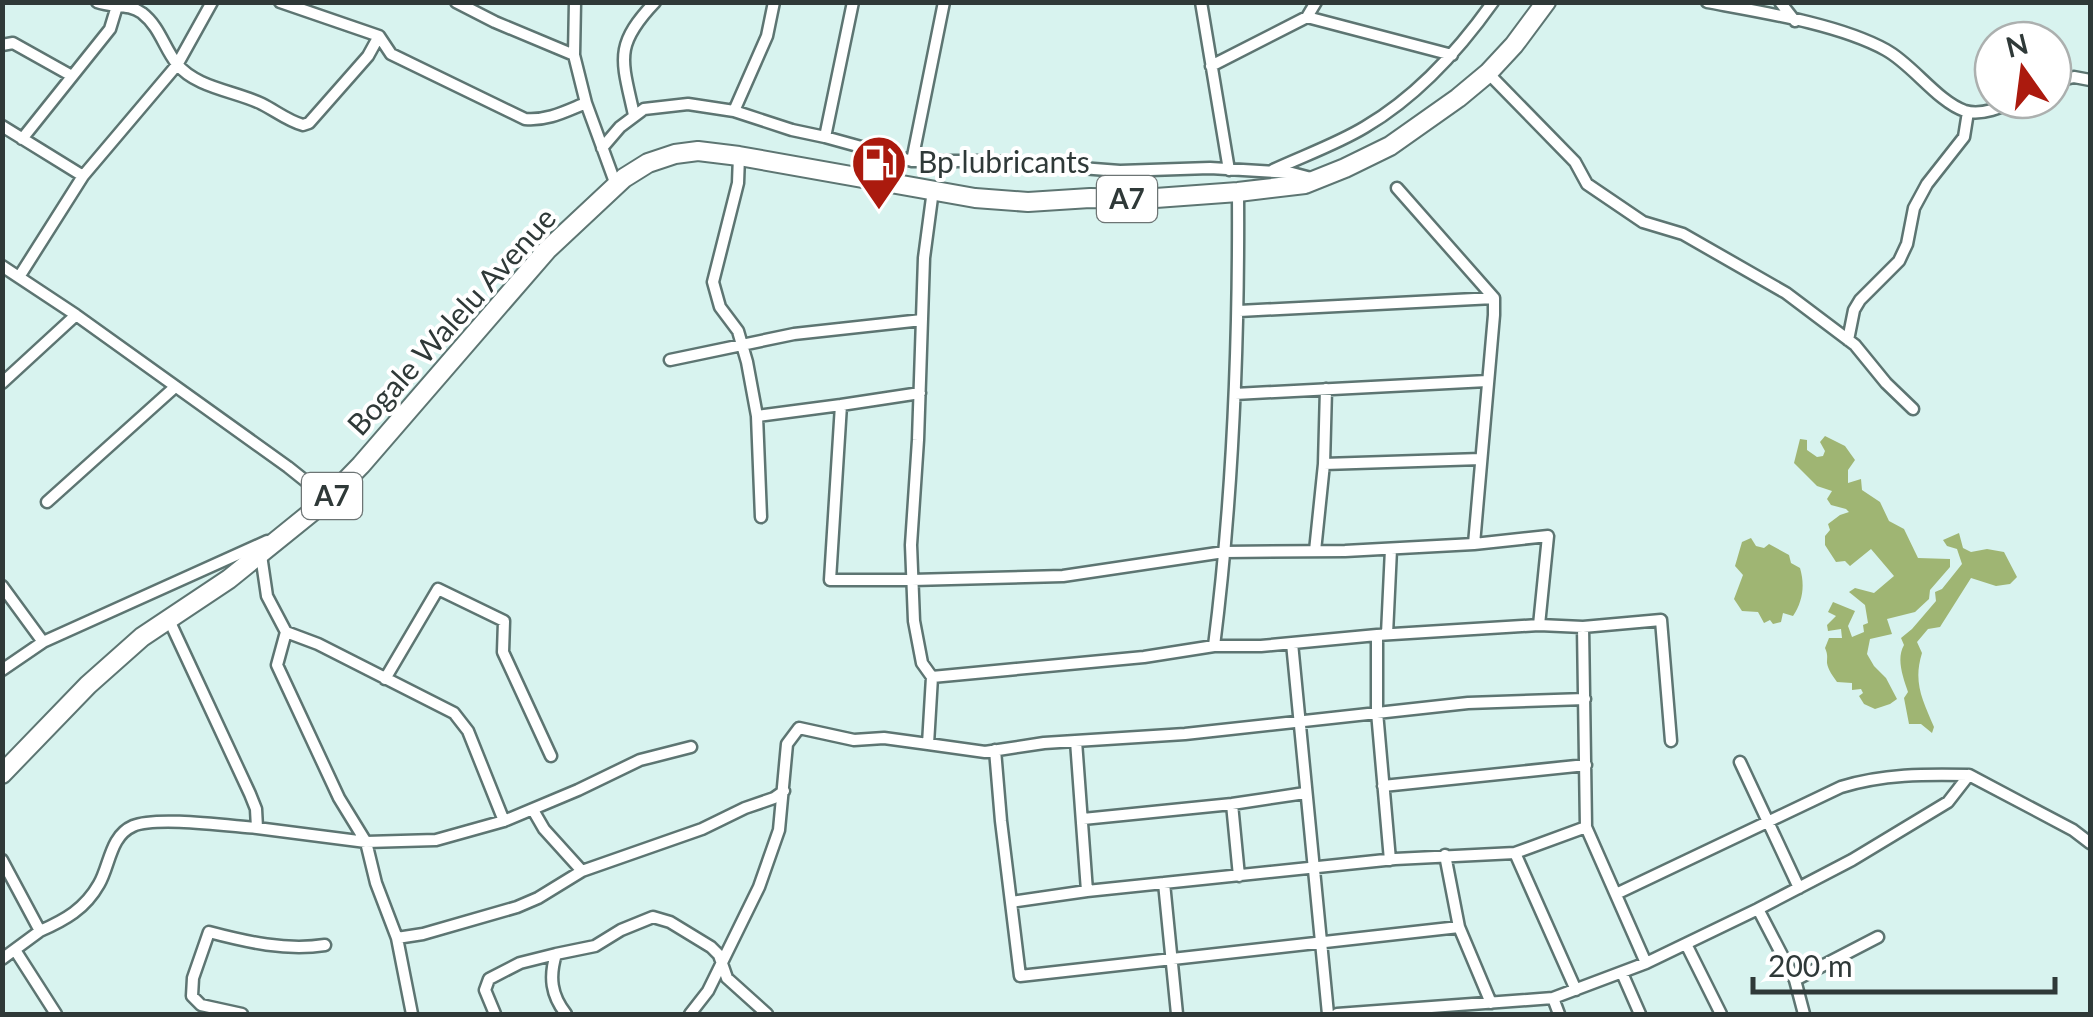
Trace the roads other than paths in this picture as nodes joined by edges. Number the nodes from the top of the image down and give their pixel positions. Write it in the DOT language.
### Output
graph roads {
  1 [pos="98,2"];
  2 [pos="212,2"];
  3 [pos="456,2"];
  4 [pos="575,2"];
  5 [pos="655,2"];
  6 [pos="774,2"];
  7 [pos="853,2"];
  8 [pos="944,2"];
  9 [pos="1201,2"];
  10 [pos="1316,2"];
  11 [pos="1493,2"];
  12 [pos="1546,2"];
  13 [pos="1707,2"];
  14 [pos="1780,2"];
  15 [pos="289,4"];
  16 [pos="1739,5"];
  17 [pos="118,6"];
  18 [pos="1307,16"];
  19 [pos="1796,21"];
  20 [pos="379,36"];
  21 [pos="2,45"];
  22 [pos="574,55"];
  23 [pos="1452,55"];
  24 [pos="178,65"];
  25 [pos="1212,66"];
  26 [pos="1488,73"];
  27 [pos="72,76"];
  28 [pos="586,102"];
  29 [pos="734,111"];
  30 [pos="1968,112"];
  31 [pos="1973,112"];
  32 [pos="634,115"];
  33 [pos="2,126"];
  34 [pos="825,136"];
  35 [pos="22,138"];
  36 [pos="602,148"];
  37 [pos="739,156"];
  38 [pos="912,161"];
  39 [pos="1228,170"];
  40 [pos="1268,173"];
  41 [pos="83,176"];
  42 [pos="1317,179"];
  43 [pos="620,182"];
  44 [pos="1398,188"];
  45 [pos="933,190"];
  46 [pos="1238,192"];
  47 [pos="4,269"];
  48 [pos="19,277"];
  49 [pos="1494,298"];
  50 [pos="1239,311"];
  51 [pos="76,315"];
  52 [pos="922,320"];
  53 [pos="1848,340"];
  54 [pos="742,344"];
  55 [pos="670,360"];
  56 [pos="1487,381"];
  57 [pos="2,383"];
  58 [pos="175,387"];
  59 [pos="1326,390"];
  60 [pos="920,393"];
  61 [pos="1235,394"];
  62 [pos="841,405"];
  63 [pos="1914,409"];
  64 [pos="757,416"];
  65 [pos="1482,459"];
  66 [pos="1324,464"];
  67 [pos="328,499"];
  68 [pos="47,502"];
  69 [pos="761,518"];
  70 [pos="291,530"];
  71 [pos="1474,544"];
  72 [pos="1391,548"];
  73 [pos="1224,552"];
  74 [pos="1315,552"];
  75 [pos="261,554"];
  76 [pos="912,580"];
  77 [pos="2,586"];
  78 [pos="169,620"];
  79 [pos="1540,625"];
  80 [pos="1583,627"];
  81 [pos="286,632"];
  82 [pos="1382,635"];
  83 [pos="43,642"];
  84 [pos="1292,643"];
  85 [pos="1214,646"];
  86 [pos="2,670"];
  87 [pos="932,677"];
  88 [pos="386,679"];
  89 [pos="1586,699"];
  90 [pos="1377,712"];
  91 [pos="1298,722"];
  92 [pos="1076,741"];
  93 [pos="1671,741"];
  94 [pos="928,744"];
  95 [pos="692,747"];
  96 [pos="995,750"];
  97 [pos="552,756"];
  98 [pos="1740,762"];
  99 [pos="1586,765"];
  100 [pos="2,774"];
  101 [pos="1969,775"];
  102 [pos="1382,786"];
  103 [pos="784,791"];
  104 [pos="1306,794"];
  105 [pos="1232,804"];
  106 [pos="532,810"];
  107 [pos="1083,818"];
  108 [pos="504,821"];
  109 [pos="1768,822"];
  110 [pos="1586,827"];
  111 [pos="257,828"];
  112 [pos="366,842"];
  113 [pos="2090,843"];
  114 [pos="1515,853"];
  115 [pos="1446,855"];
  116 [pos="2,860"];
  117 [pos="1390,860"];
  118 [pos="1313,868"];
  119 [pos="582,870"];
  120 [pos="1240,876"];
  121 [pos="1164,883"];
  122 [pos="1799,888"];
  123 [pos="1088,891"];
  124 [pos="1616,894"];
  125 [pos="1011,902"];
  126 [pos="1758,909"];
  127 [pos="1458,927"];
  128 [pos="40,931"];
  129 [pos="1878,937"];
  130 [pos="397,938"];
  131 [pos="1321,943"];
  132 [pos="1686,944"];
  133 [pos="325,945"];
  134 [pos="15,950"];
  135 [pos="556,954"];
  136 [pos="2,958"];
  137 [pos="1171,959"];
  138 [pos="1646,963"];
  139 [pos="722,965"];
  140 [pos="1622,972"];
  141 [pos="1795,980"];
  142 [pos="1576,990"];
  143 [pos="1554,998"];
  144 [pos="1491,1003"];
  145 [pos="56,1014"];
  146 [pos="242,1014"];
  147 [pos="412,1014"];
  148 [pos="495,1014"];
  149 [pos="566,1014"];
  150 [pos="690,1014"];
  151 [pos="766,1014"];
  152 [pos="1177,1014"];
  153 [pos="1328,1014"];
  154 [pos="1341,1014"];
  155 [pos="1559,1014"];
  156 [pos="1640,1014"];
  157 [pos="1721,1014"];
  158 [pos="1804,1014"];
  1 -- 17 [label="street"];
  2 -- 24 [label="street"];
  3 -- 22 [label="street"];
  4 -- 22 [label="street"];
  5 -- 32 [label="street"];
  6 -- 29 [label="street"];
  7 -- 34 [label="street"];
  8 -- 38 [label="street"];
  9 -- 25 [label="street"];
  10 -- 18 [label="street"];
  11 -- 23 [label="street"];
  12 -- 26 [label="highway, A7"];
  13 -- 16 [label="street"];
  14 -- 19 [label="street"];
  15 -- 20 [label="street"];
  16 -- 19 [label="street"];
  17 -- 24 [label="street"];
  17 -- 27 [label="street"];
  18 -- 23 [label="street"];
  18 -- 25 [label="street"];
  19 -- 30 [label="street"];
  20 -- 24 [label="street"];
  20 -- 28 [label="street"];
  21 -- 27 [label="street"];
  22 -- 28 [label="street"];
  23 -- 40 [label="street"];
  24 -- 41 [label="street"];
  25 -- 39 [label="street"];
  26 -- 42 [label="highway, A7"];
  26 -- 53 [label="street"];
  27 -- 35 [label="street"];
  28 -- 36 [label="street"];
  29 -- 32 [label="street"];
  29 -- 34 [label="street"];
  30 -- 31 [label="street"];
  30 -- 53 [label="street"];
  32 -- 36 [label="street"];
  33 -- 35 [label="street"];
  34 -- 38 [label="street"];
  35 -- 41 [label="street"];
  36 -- 43 [label="street"];
  37 -- 43 [label="highway, A7"];
  37 -- 45 [label="highway, A7"];
  37 -- 54 [label="street"];
  38 -- 39 [label="street"];
  39 -- 40 [label="street"];
  40 -- 42 [label="street"];
  41 -- 48 [label="street"];
  42 -- 46 [label="highway, A7"];
  43 -- 67 [label="highway, Bogale Walelu Avenue / A7"];
  44 -- 49 [label="street"];
  45 -- 46 [label="highway, A7"];
  45 -- 52 [label="street"];
  46 -- 50 [label="street"];
  47 -- 48 [label="street"];
  48 -- 51 [label="street"];
  49 -- 50 [label="street"];
  49 -- 56 [label="street"];
  50 -- 61 [label="street"];
  51 -- 57 [label="street"];
  51 -- 58 [label="street"];
  52 -- 54 [label="street"];
  52 -- 60 [label="street"];
  53 -- 63 [label="street"];
  54 -- 55 [label="street"];
  54 -- 64 [label="street"];
  56 -- 59 [label="street"];
  56 -- 65 [label="street"];
  58 -- 67 [label="street"];
  58 -- 68 [label="street"];
  59 -- 61 [label="street"];
  59 -- 66 [label="street"];
  60 -- 62 [label="street"];
  60 -- 76 [label="street"];
  61 -- 73 [label="street"];
  62 -- 64 [label="street"];
  62 -- 76 [label="street"];
  64 -- 69 [label="street"];
  65 -- 66 [label="street"];
  65 -- 71 [label="street"];
  66 -- 74 [label="street"];
  67 -- 70 [label="highway, Bogale Walelu Avenue / A7"];
  70 -- 75 [label="highway, Bogale Walelu Avenue / A7"];
  70 -- 83 [label="street"];
  71 -- 72 [label="street"];
  71 -- 79 [label="street"];
  72 -- 74 [label="street"];
  72 -- 82 [label="street"];
  73 -- 74 [label="street"];
  73 -- 76 [label="street"];
  73 -- 85 [label="street"];
  75 -- 78 [label="highway, Bogale Walelu Avenue / A7"];
  75 -- 81 [label="street"];
  76 -- 87 [label="street"];
  77 -- 83 [label="street"];
  78 -- 100 [label="highway, Bogale Walelu Avenue / A7"];
  78 -- 111 [label="street"];
  79 -- 80 [label="street"];
  79 -- 82 [label="street"];
  80 -- 89 [label="street"];
  80 -- 93 [label="street"];
  81 -- 88 [label="street"];
  81 -- 112 [label="street"];
  82 -- 84 [label="street"];
  82 -- 90 [label="street"];
  83 -- 86 [label="street"];
  84 -- 85 [label="street"];
  84 -- 91 [label="street"];
  85 -- 87 [label="street"];
  87 -- 94 [label="street"];
  88 -- 97 [label="street"];
  88 -- 108 [label="street"];
  89 -- 90 [label="street"];
  89 -- 99 [label="street"];
  90 -- 91 [label="street"];
  90 -- 102 [label="street"];
  91 -- 92 [label="street"];
  91 -- 104 [label="street"];
  92 -- 96 [label="street"];
  92 -- 107 [label="street"];
  94 -- 96 [label="street"];
  94 -- 103 [label="street"];
  95 -- 106 [label="street"];
  96 -- 125 [label="street"];
  98 -- 109 [label="street"];
  99 -- 102 [label="street"];
  99 -- 110 [label="street"];
  101 -- 109 [label="street"];
  101 -- 113 [label="street"];
  101 -- 122 [label="street"];
  102 -- 117 [label="street"];
  103 -- 119 [label="street"];
  103 -- 139 [label="street"];
  104 -- 105 [label="street"];
  104 -- 118 [label="street"];
  105 -- 107 [label="street"];
  105 -- 120 [label="street"];
  106 -- 108 [label="street"];
  106 -- 119 [label="street"];
  107 -- 123 [label="street"];
  108 -- 112 [label="street"];
  109 -- 122 [label="street"];
  109 -- 124 [label="street"];
  110 -- 114 [label="street"];
  110 -- 124 [label="street"];
  111 -- 112 [label="street"];
  111 -- 128 [label="street"];
  112 -- 130 [label="street"];
  114 -- 115 [label="street"];
  114 -- 142 [label="street"];
  115 -- 117 [label="street"];
  115 -- 127 [label="street"];
  116 -- 128 [label="street"];
  117 -- 118 [label="street"];
  118 -- 120 [label="street"];
  118 -- 131 [label="street"];
  119 -- 130 [label="street"];
  120 -- 121 [label="street"];
  121 -- 123 [label="street"];
  121 -- 137 [label="street"];
  122 -- 126 [label="street"];
  123 -- 125 [label="street"];
  124 -- 138 [label="street"];
  125 -- 137 [label="street"];
  126 -- 132 [label="street"];
  126 -- 141 [label="street"];
  127 -- 131 [label="street"];
  127 -- 144 [label="street"];
  128 -- 134 [label="street"];
  129 -- 141 [label="street"];
  130 -- 147 [label="street"];
  131 -- 137 [label="street"];
  131 -- 153 [label="street"];
  132 -- 138 [label="street"];
  132 -- 157 [label="street"];
  133 -- 146 [label="street"];
  134 -- 136 [label="street"];
  134 -- 145 [label="street"];
  135 -- 139 [label="street"];
  135 -- 148 [label="street"];
  135 -- 149 [label="street"];
  137 -- 152 [label="street"];
  138 -- 140 [label="street"];
  139 -- 150 [label="street"];
  139 -- 151 [label="street"];
  140 -- 142 [label="street"];
  140 -- 156 [label="street"];
  141 -- 158 [label="street"];
  142 -- 143 [label="street"];
  143 -- 144 [label="street"];
  143 -- 155 [label="street"];
  144 -- 154 [label="street"];
}
